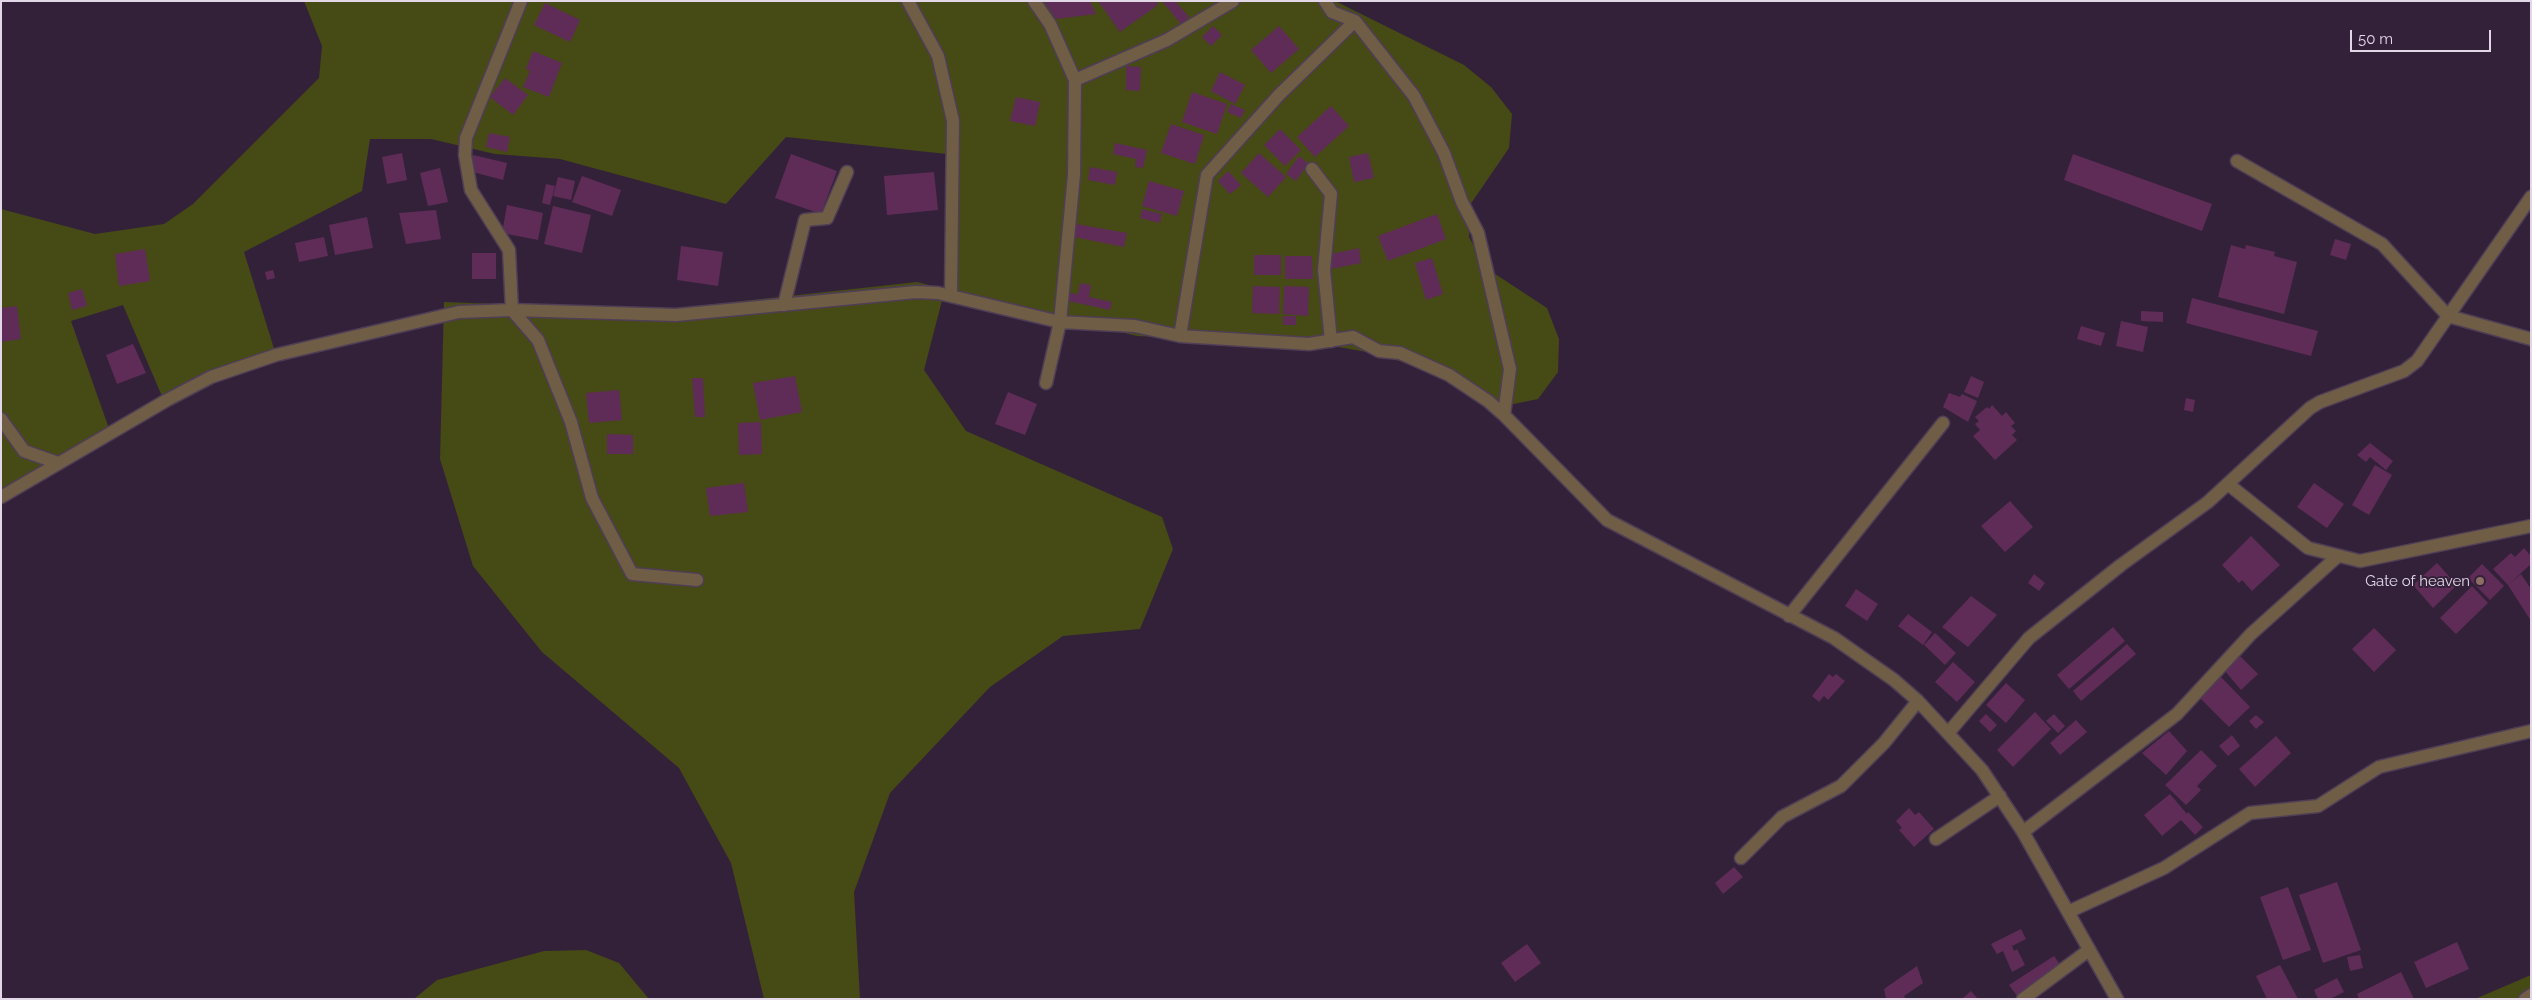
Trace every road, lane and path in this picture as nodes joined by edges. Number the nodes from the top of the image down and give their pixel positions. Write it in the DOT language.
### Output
graph roads {
  1 [pos="521,1"];
  2 [pos="908,1"];
  3 [pos="1034,1"];
  4 [pos="1233,1"];
  5 [pos="1325,1"];
  6 [pos="1355,22"];
  7 [pos="1075,80"];
  8 [pos="2237,161"];
  9 [pos="1312,169"];
  10 [pos="847,172"];
  11 [pos="2531,197"];
  12 [pos="951,296"];
  13 [pos="784,305"];
  14 [pos="512,310"];
  15 [pos="2448,316"];
  16 [pos="1060,322"];
  17 [pos="1180,336"];
  18 [pos="2531,338"];
  19 [pos="1331,341"];
  20 [pos="1046,383"];
  21 [pos="1504,415"];
  22 [pos="1,419"];
  23 [pos="1943,423"];
  24 [pos="58,464"];
  25 [pos="2228,484"];
  26 [pos="1,496"];
  27 [pos="2531,526"];
  28 [pos="2338,556"];
  29 [pos="697,580"];
  30 [pos="1789,616"];
  31 [pos="1918,702"];
  32 [pos="2531,731"];
  33 [pos="1949,732"];
  34 [pos="2000,796"];
  35 [pos="2024,832"];
  36 [pos="1936,839"];
  37 [pos="1741,858"];
  38 [pos="2068,912"];
  39 [pos="2089,950"];
  40 [pos="2531,995"];
  41 [pos="2023,999"];
  42 [pos="2117,999"];
  43 [pos="2525,999"];
  1 -- 14 [label="street"];
  2 -- 12 [label="street"];
  3 -- 7 [label="street"];
  4 -- 7 [label="street"];
  5 -- 6 [label="street"];
  6 -- 17 [label="street"];
  6 -- 21 [label="street"];
  7 -- 16 [label="street"];
  8 -- 15 [label="street"];
  9 -- 19 [label="street"];
  10 -- 13 [label="street"];
  11 -- 15 [label="street"];
  12 -- 13 [label="street"];
  12 -- 16 [label="street"];
  13 -- 14 [label="street"];
  14 -- 24 [label="street"];
  14 -- 29 [label="street"];
  15 -- 18 [label="street"];
  15 -- 25 [label="street"];
  16 -- 17 [label="street"];
  16 -- 20 [label="street"];
  17 -- 19 [label="street"];
  19 -- 21 [label="street"];
  21 -- 30 [label="street"];
  22 -- 24 [label="street"];
  23 -- 30 [label="street"];
  24 -- 26 [label="street"];
  25 -- 28 [label="street"];
  25 -- 33 [label="street"];
  27 -- 28 [label="street"];
  28 -- 35 [label="street"];
  30 -- 31 [label="street"];
  31 -- 33 [label="street"];
  31 -- 37 [label="street"];
  32 -- 38 [label="street"];
  33 -- 34 [label="street"];
  34 -- 35 [label="street"];
  34 -- 36 [label="street"];
  35 -- 38 [label="street"];
  38 -- 39 [label="street"];
  39 -- 41 [label="street"];
  39 -- 42 [label="street"];
  40 -- 43 [label="street"];
}
